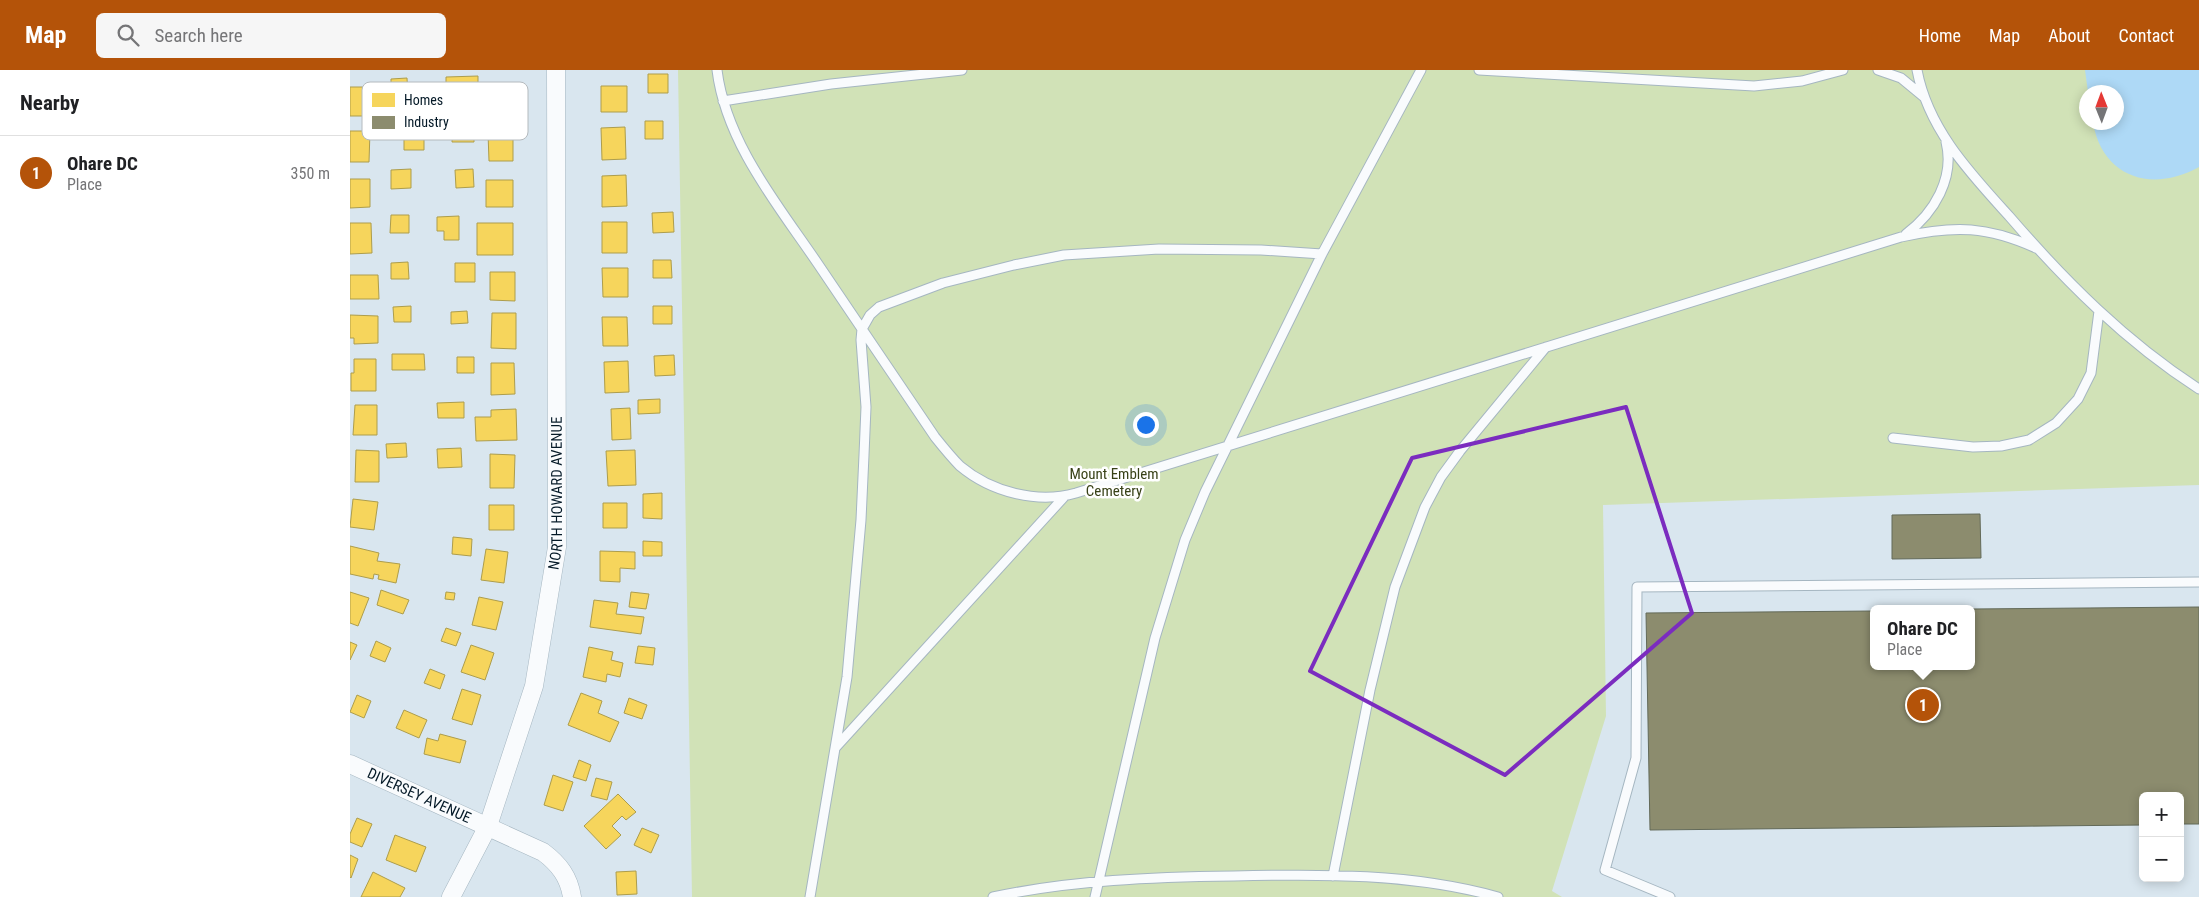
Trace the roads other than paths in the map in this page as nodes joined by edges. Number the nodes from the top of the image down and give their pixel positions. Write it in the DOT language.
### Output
graph roads {
  1 [pos="556,70"];
  2 [pos="717,70"];
  3 [pos="962,70"];
  4 [pos="1421,70"];
  5 [pos="1479,70"];
  6 [pos="1843,70"];
  7 [pos="1878,70"];
  8 [pos="1917,70"];
  9 [pos="1924,97"];
  10 [pos="723,101"];
  11 [pos="1945,139"];
  12 [pos="1901,237"];
  13 [pos="2038,249"];
  14 [pos="1322,254"];
  15 [pos="2099,311"];
  16 [pos="862,329"];
  17 [pos="1547,346"];
  18 [pos="2199,389"];
  19 [pos="1893,438"];
  20 [pos="1227,446"];
  21 [pos="1064,497"];
  22 [pos="2199,582"];
  23 [pos="836,747"];
  24 [pos="350,764"];
  25 [pos="488,826"];
  26 [pos="1333,876"];
  27 [pos="1099,882"];
  28 [pos="571,891"];
  29 [pos="812,894"];
  30 [pos="452,897"];
  31 [pos="993,897"];
  32 [pos="1095,897"];
  33 [pos="1498,897"];
  34 [pos="1670,897"];
  1 -- 25 [label="street, NORTH HOWARD AVENUE"];
  2 -- 10 [label="lane"];
  3 -- 10 [label="lane"];
  4 -- 14 [label="lane"];
  5 -- 6 [label="lane"];
  7 -- 9 [label="lane"];
  8 -- 9 [label="lane"];
  9 -- 11 [label="lane"];
  10 -- 16 [label="lane"];
  11 -- 12 [label="lane"];
  11 -- 13 [label="lane"];
  12 -- 13 [label="lane"];
  12 -- 17 [label="lane"];
  13 -- 15 [label="lane"];
  14 -- 16 [label="lane"];
  14 -- 20 [label="lane"];
  15 -- 18 [label="lane"];
  15 -- 19 [label="lane"];
  16 -- 21 [label="lane"];
  16 -- 23 [label="lane"];
  17 -- 20 [label="lane"];
  17 -- 26 [label="lane"];
  20 -- 21 [label="lane"];
  20 -- 27 [label="lane"];
  21 -- 23 [label="lane"];
  22 -- 34 [label="lane"];
  23 -- 29 [label="lane"];
  24 -- 25 [label="street, DIVERSEY AVENUE"];
  25 -- 28 [label="street, DIVERSEY AVENUE"];
  25 -- 30 [label="street, NORTH HOWARD AVENUE"];
  26 -- 27 [label="lane"];
  26 -- 33 [label="lane"];
  27 -- 31 [label="lane"];
  27 -- 32 [label="lane"];
}
